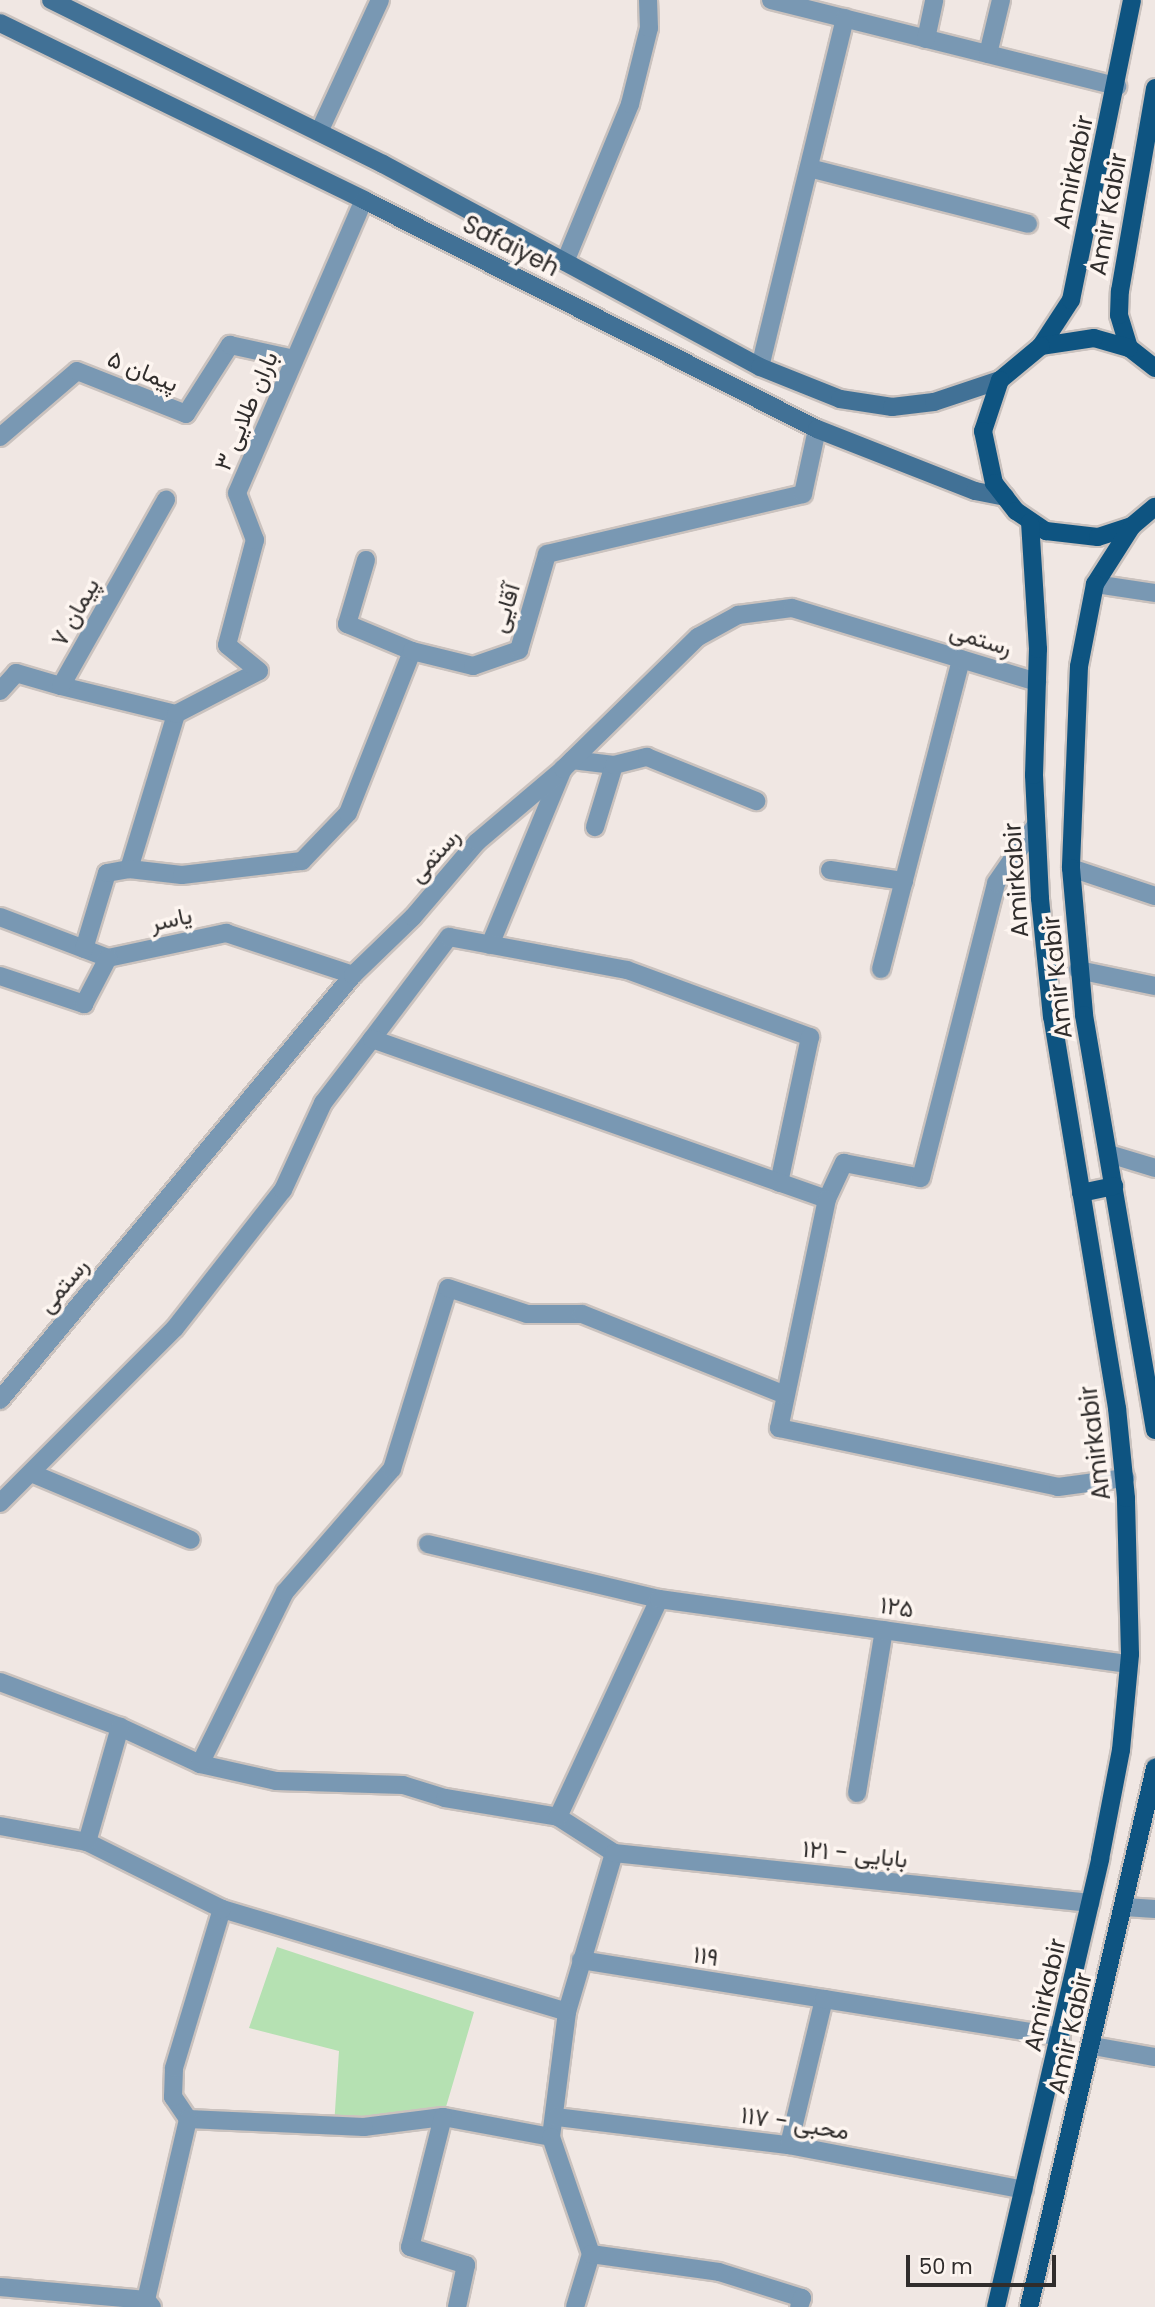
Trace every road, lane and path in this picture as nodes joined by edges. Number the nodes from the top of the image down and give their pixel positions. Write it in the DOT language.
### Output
graph roads {
  1 [pos="51,0"];
  2 [pos="380,0"];
  3 [pos="648,0"];
  4 [pos="771,0"];
  5 [pos="934,0"];
  6 [pos="1000,0"];
  7 [pos="1132,0"];
  8 [pos="840,12"];
  9 [pos="0,23"];
  10 [pos="926,39"];
  11 [pos="988,54"];
  12 [pos="1117,86"];
  13 [pos="1155,88"];
  14 [pos="319,132"];
  15 [pos="809,168"];
  16 [pos="364,200"];
  17 [pos="1028,224"];
  18 [pos="565,262"];
  19 [pos="1041,346"];
  20 [pos="1129,348"];
  21 [pos="295,359"];
  22 [pos="760,367"];
  23 [pos="1155,368"];
  24 [pos="1000,380"];
  25 [pos="817,429"];
  26 [pos="0,437"];
  27 [pos="1005,498"];
  28 [pos="166,500"];
  29 [pos="1155,507"];
  30 [pos="1030,522"];
  31 [pos="1132,526"];
  32 [pos="366,560"];
  33 [pos="1095,584"];
  34 [pos="1155,593"];
  35 [pos="412,651"];
  36 [pos="961,659"];
  37 [pos="1037,682"];
  38 [pos="61,686"];
  39 [pos="0,691"];
  40 [pos="176,714"];
  41 [pos="568,765"];
  42 [pos="614,765"];
  43 [pos="756,801"];
  44 [pos="1037,825"];
  45 [pos="595,827"];
  46 [pos="1071,868"];
  47 [pos="129,869"];
  48 [pos="830,870"];
  49 [pos="904,881"];
  50 [pos="1155,896"];
  51 [pos="0,917"];
  52 [pos="490,945"];
  53 [pos="84,949"];
  54 [pos="108,958"];
  55 [pos="881,969"];
  56 [pos="1078,970"];
  57 [pos="0,975"];
  58 [pos="353,975"];
  59 [pos="1155,986"];
  60 [pos="372,1039"];
  61 [pos="1109,1154"];
  62 [pos="1155,1168"];
  63 [pos="779,1183"];
  64 [pos="1114,1186"];
  65 [pos="1081,1193"];
  66 [pos="827,1199"];
  67 [pos="1151,1378"];
  68 [pos="786,1395"];
  69 [pos="0,1400"];
  70 [pos="1155,1430"];
  71 [pos="31,1473"];
  72 [pos="1125,1478"];
  73 [pos="0,1503"];
  74 [pos="191,1540"];
  75 [pos="428,1544"];
  76 [pos="659,1599"];
  77 [pos="884,1630"];
  78 [pos="1129,1664"];
  79 [pos="0,1682"];
  80 [pos="120,1727"];
  81 [pos="200,1764"];
  82 [pos="1155,1768"];
  83 [pos="857,1793"];
  84 [pos="558,1817"];
  85 [pos="0,1826"];
  86 [pos="87,1842"];
  87 [pos="614,1853"];
  88 [pos="1090,1903"];
  89 [pos="1125,1907"];
  90 [pos="222,1909"];
  91 [pos="1155,1909"];
  92 [pos="581,1960"];
  93 [pos="824,1999"];
  94 [pos="567,2012"];
  95 [pos="1061,2037"];
  96 [pos="1093,2046"];
  97 [pos="1155,2057"];
  98 [pos="556,2116"];
  99 [pos="443,2117"];
  100 [pos="188,2119"];
  101 [pos="551,2137"];
  102 [pos="789,2145"];
  103 [pos="1024,2190"];
  104 [pos="591,2254"];
  105 [pos="0,2287"];
  106 [pos="149,2303"];
  107 [pos="457,2307"];
  108 [pos="575,2307"];
  109 [pos="799,2307"];
  110 [pos="996,2307"];
  111 [pos="1029,2307"];
  1 -- 14 [label="main road, Safaiyeh"];
  2 -- 14 [label="street"];
  3 -- 18 [label="street"];
  4 -- 8 [label="street"];
  5 -- 10 [label="street"];
  6 -- 11 [label="street"];
  7 -- 12 [label="main road, Amirkabir"];
  8 -- 10 [label="street"];
  8 -- 15 [label="street"];
  9 -- 16 [label="main road, Safaiyeh"];
  10 -- 11 [label="street"];
  11 -- 12 [label="street"];
  12 -- 19 [label="main road, Amirkabir"];
  13 -- 20 [label="main road, Amir Kabir"];
  14 -- 18 [label="main road, Safaiyeh"];
  15 -- 17 [label="street"];
  15 -- 22 [label="street"];
  16 -- 21 [label="street, باران طلایی ۳"];
  16 -- 25 [label="main road, Safaiyeh"];
  18 -- 22 [label="main road, Safaiyeh"];
  19 -- 20 [label="main road"];
  19 -- 24 [label="main road"];
  20 -- 23 [label="main road"];
  21 -- 26 [label="street, پیمان ۵"];
  21 -- 40 [label="street, باران طلایی ۳"];
  22 -- 24 [label="main road, Safaiyeh"];
  24 -- 27 [label="main road"];
  25 -- 27 [label="main road, Safaiyeh"];
  25 -- 35 [label="street, آقایی"];
  27 -- 30 [label="main road"];
  28 -- 38 [label="street, پیمان ۷"];
  29 -- 31 [label="main road"];
  30 -- 31 [label="main road"];
  30 -- 37 [label="main road, Amirkabir"];
  31 -- 33 [label="main road, Amir Kabir"];
  32 -- 35 [label="street"];
  33 -- 34 [label="street"];
  33 -- 46 [label="main road, Amir Kabir"];
  35 -- 47 [label="street"];
  36 -- 37 [label="street, رستمی"];
  36 -- 41 [label="street, رستمی"];
  36 -- 49 [label="street"];
  37 -- 44 [label="main road, Amirkabir"];
  38 -- 39 [label="street, پیمان ۷"];
  38 -- 40 [label="street"];
  40 -- 47 [label="street"];
  41 -- 42 [label="street"];
  41 -- 52 [label="street"];
  41 -- 58 [label="street, رستمی"];
  42 -- 43 [label="street"];
  42 -- 45 [label="street"];
  44 -- 65 [label="main road, Amirkabir"];
  44 -- 66 [label="street"];
  46 -- 50 [label="street"];
  46 -- 56 [label="main road, Amir Kabir"];
  47 -- 53 [label="street"];
  48 -- 49 [label="street"];
  49 -- 55 [label="street"];
  51 -- 53 [label="street"];
  52 -- 60 [label="street"];
  52 -- 63 [label="street"];
  53 -- 54 [label="street"];
  54 -- 57 [label="street"];
  54 -- 58 [label="street, یاسر"];
  56 -- 59 [label="street"];
  56 -- 61 [label="main road, Amir Kabir"];
  58 -- 69 [label="street, رستمی"];
  60 -- 63 [label="street"];
  60 -- 71 [label="street"];
  61 -- 62 [label="street"];
  61 -- 64 [label="main road, Amir Kabir"];
  63 -- 66 [label="street"];
  64 -- 65 [label="main road"];
  64 -- 67 [label="main road, Amir Kabir"];
  65 -- 72 [label="main road, Amirkabir"];
  66 -- 68 [label="street"];
  67 -- 70 [label="main road, Amir Kabir"];
  68 -- 72 [label="street"];
  68 -- 81 [label="street"];
  71 -- 73 [label="street"];
  71 -- 74 [label="street"];
  72 -- 78 [label="main road, Amirkabir"];
  75 -- 76 [label="street, ۱۲۵"];
  76 -- 77 [label="street, ۱۲۵"];
  76 -- 84 [label="street"];
  77 -- 78 [label="street, ۱۲۵"];
  77 -- 83 [label="street"];
  78 -- 88 [label="main road, Amirkabir"];
  79 -- 80 [label="street"];
  80 -- 81 [label="street"];
  80 -- 86 [label="street"];
  81 -- 84 [label="street"];
  82 -- 89 [label="main road, Amir Kabir"];
  84 -- 87 [label="street"];
  85 -- 86 [label="street"];
  86 -- 90 [label="street"];
  87 -- 88 [label="street, بابایی - ۱۲۱"];
  87 -- 92 [label="street"];
  88 -- 95 [label="main road, Amirkabir"];
  89 -- 91 [label="street"];
  89 -- 96 [label="main road, Amir Kabir"];
  90 -- 94 [label="street"];
  90 -- 100 [label="street"];
  92 -- 93 [label="street, ۱۱۹"];
  92 -- 94 [label="street"];
  93 -- 95 [label="street, ۱۱۹"];
  93 -- 102 [label="street"];
  94 -- 98 [label="street"];
  95 -- 103 [label="main road, Amirkabir"];
  96 -- 97 [label="street"];
  96 -- 111 [label="main road, Amir Kabir"];
  98 -- 101 [label="street"];
  98 -- 102 [label="street, محبی - ۱۱۷"];
  99 -- 100 [label="street"];
  99 -- 101 [label="street"];
  99 -- 107 [label="street"];
  100 -- 106 [label="street"];
  101 -- 104 [label="street"];
  102 -- 103 [label="street, محبی - ۱۱۷"];
  103 -- 110 [label="main road, Amirkabir"];
  104 -- 108 [label="street"];
  104 -- 109 [label="street"];
  105 -- 106 [label="street"];
}
